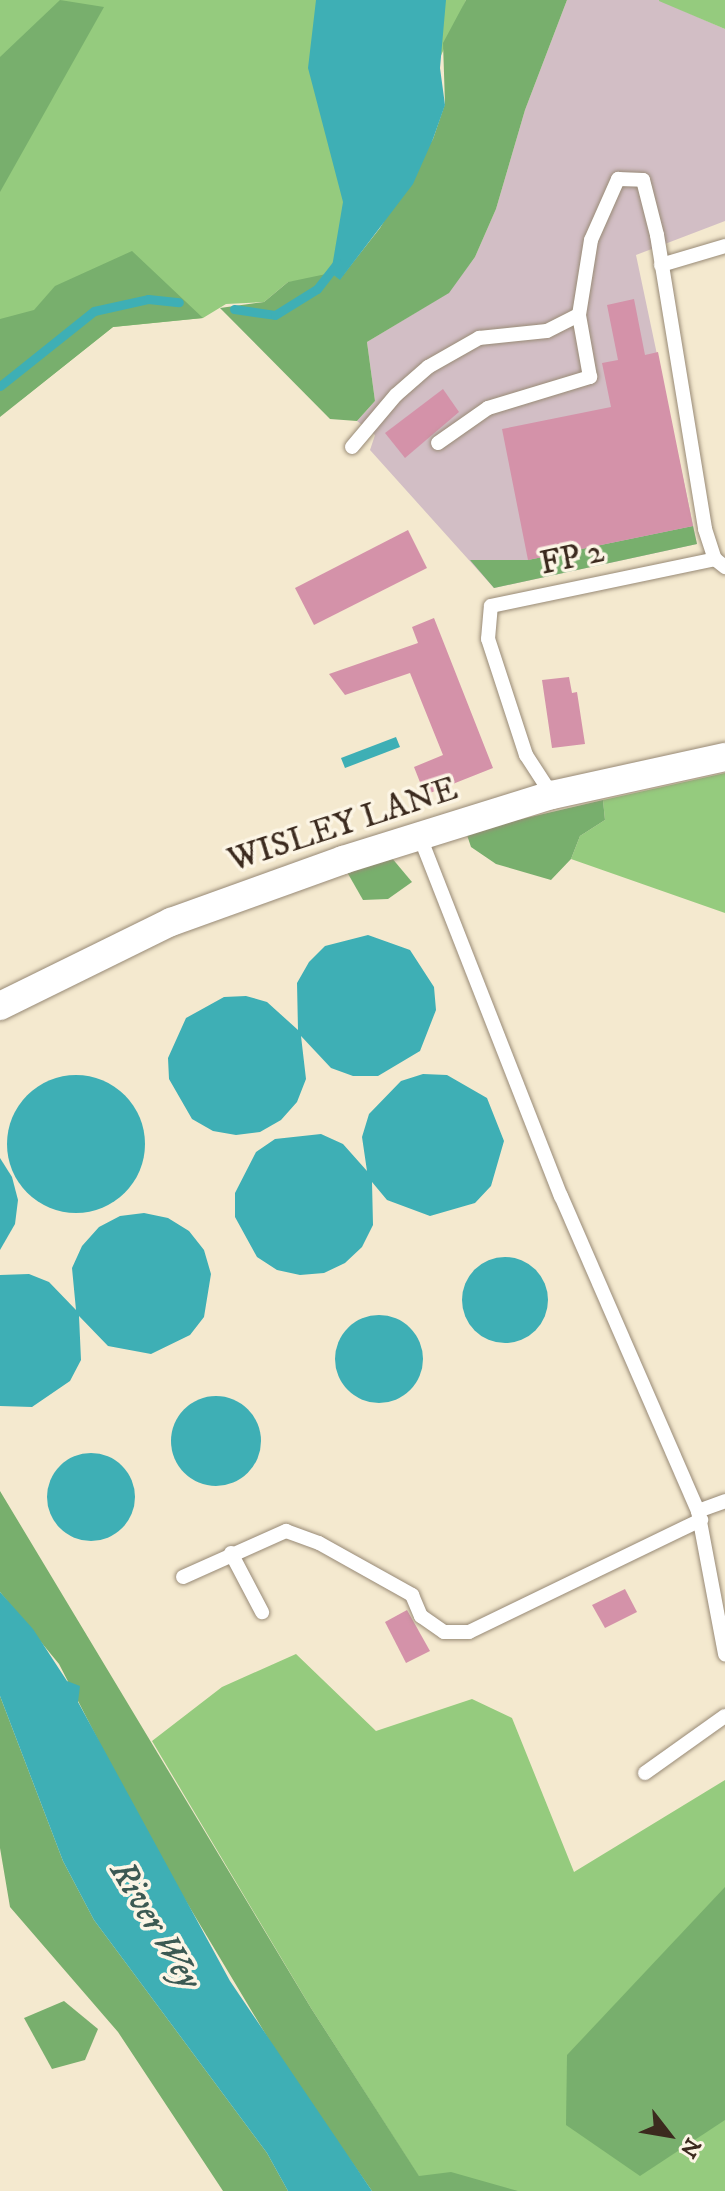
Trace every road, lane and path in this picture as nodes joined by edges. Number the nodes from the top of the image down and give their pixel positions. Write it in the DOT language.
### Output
graph roads {
  1 [pos="725,246"];
  2 [pos="661,265"];
  3 [pos="579,315"];
  4 [pos="438,443"];
  5 [pos="352,447"];
  6 [pos="720,563"];
  7 [pos="725,757"];
  8 [pos="552,795"];
  9 [pos="420,837"];
  10 [pos="0,1006"];
  11 [pos="725,1501"];
  12 [pos="699,1516"];
  13 [pos="231,1553"];
  14 [pos="183,1577"];
  15 [pos="262,1612"];
  16 [pos="725,1654"];
  17 [pos="725,1716"];
  18 [pos="645,1773"];
  1 -- 2 [label="lane"];
  2 -- 3 [label="lane"];
  2 -- 6 [label="lane"];
  3 -- 4 [label="lane"];
  3 -- 5 [label="lane"];
  6 -- 8 [label="lane, FP 2"];
  7 -- 8 [label="street, WISLEY LANE"];
  8 -- 9 [label="street, WISLEY LANE"];
  9 -- 10 [label="street, WISLEY LANE"];
  9 -- 12 [label="lane"];
  11 -- 12 [label="lane"];
  12 -- 13 [label="lane"];
  12 -- 16 [label="lane"];
  13 -- 14 [label="lane"];
  13 -- 15 [label="lane"];
  17 -- 18 [label="lane"];
}
